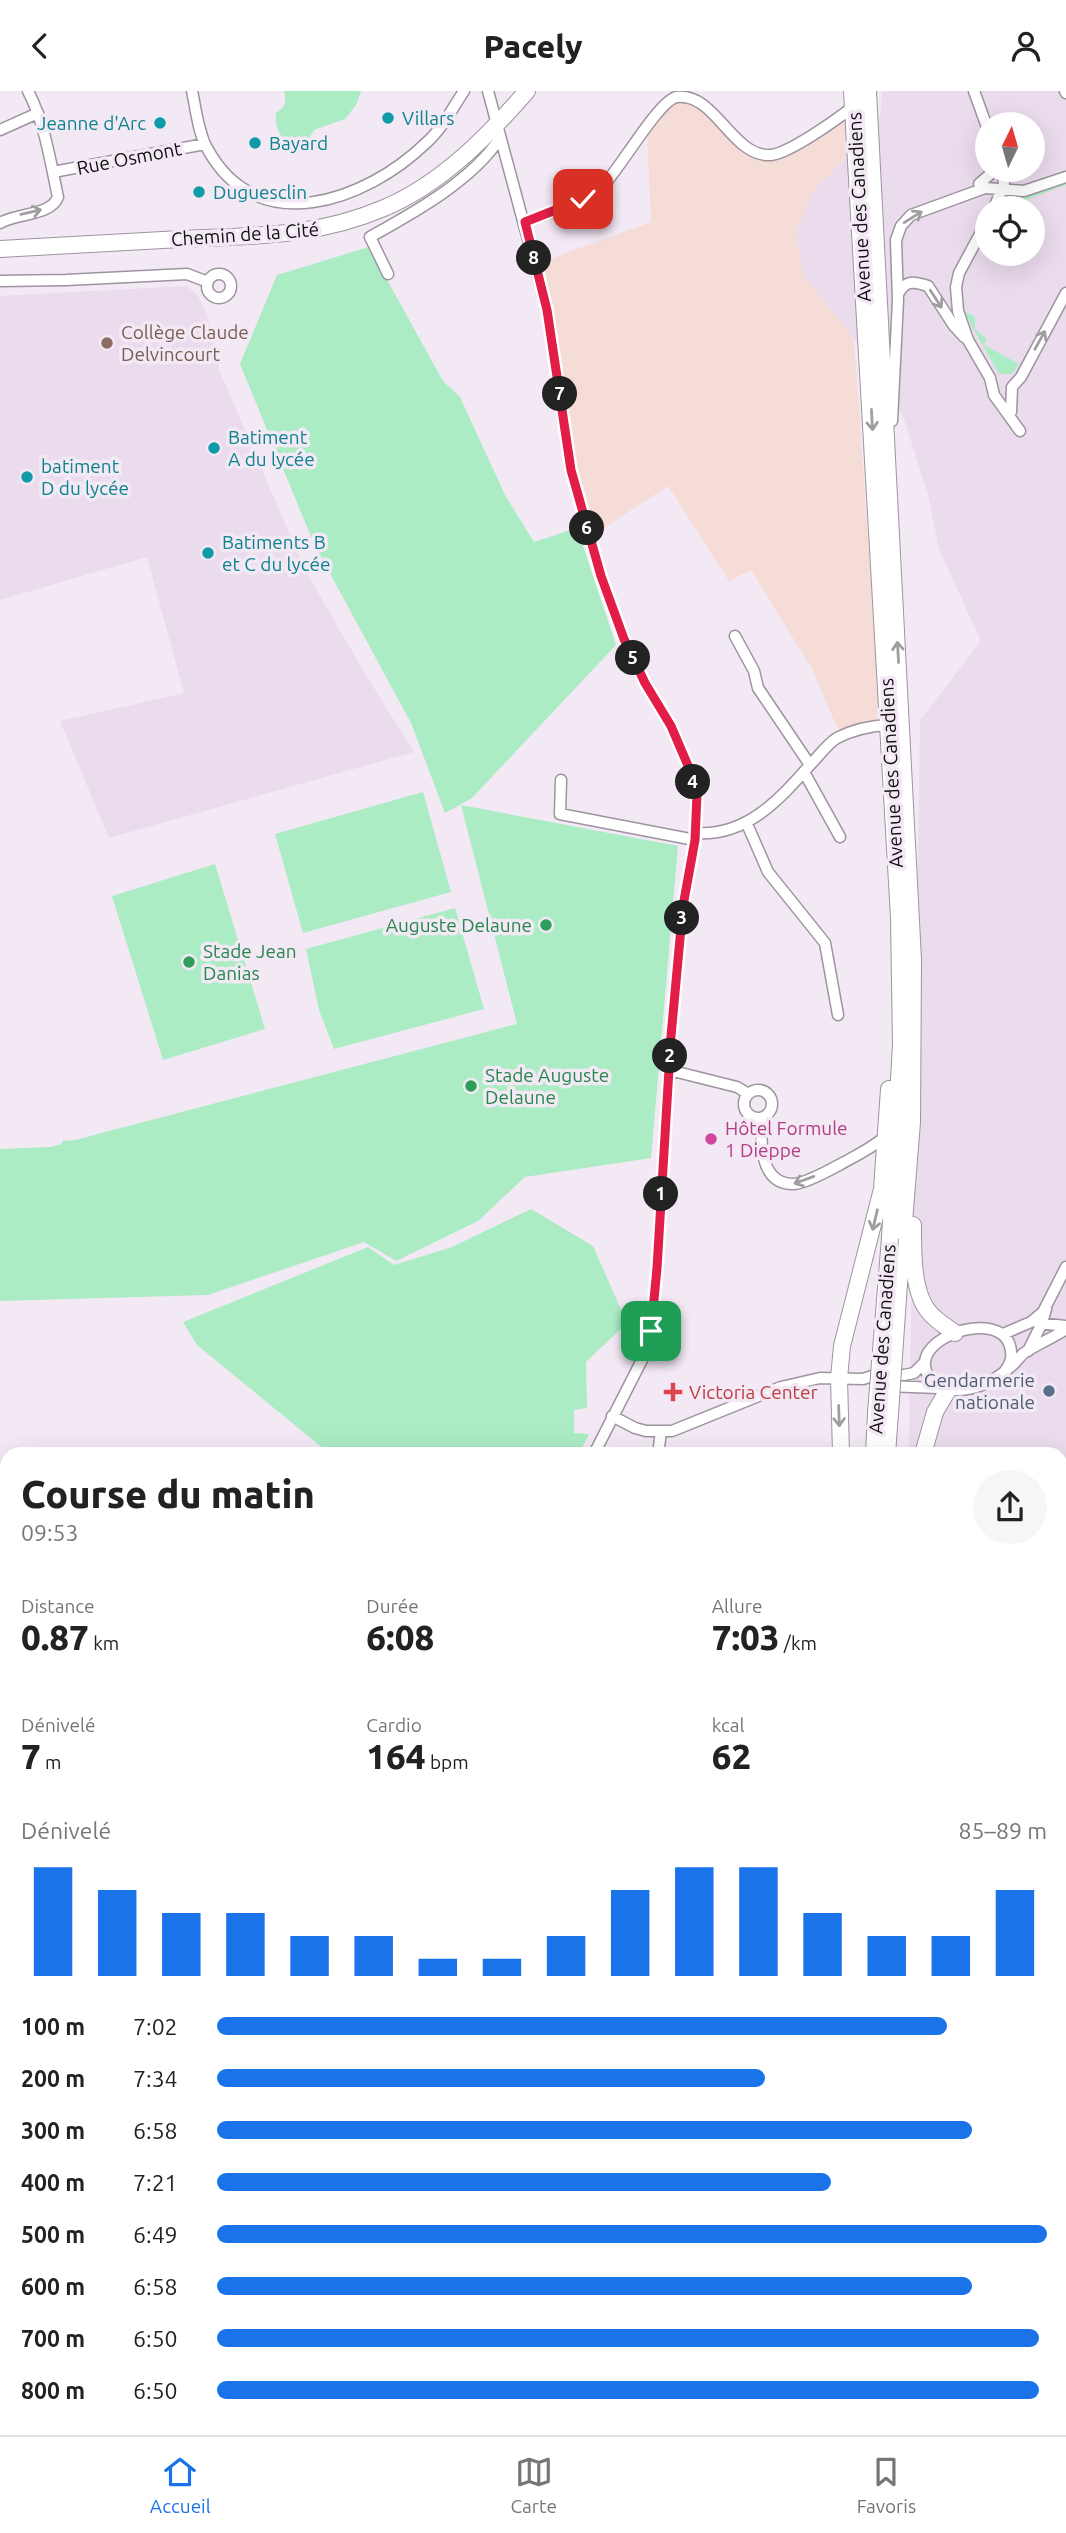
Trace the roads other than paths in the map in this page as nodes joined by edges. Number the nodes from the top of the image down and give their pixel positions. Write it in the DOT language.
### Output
graph roads {
  1 [pos="28,91"];
  2 [pos="192,91"];
  3 [pos="464,91"];
  4 [pos="488,91"];
  5 [pos="527,91"];
  6 [pos="869,91"];
  7 [pos="974,91"];
  8 [pos="853,99"];
  9 [pos="982,112"];
  10 [pos="38,113"];
  11 [pos="0,130"];
  12 [pos="498,131"];
  13 [pos="205,144"];
  14 [pos="52,172"];
  15 [pos="1066,177"];
  16 [pos="981,182"];
  17 [pos="1004,182"];
  18 [pos="979,184"];
  19 [pos="1003,190"];
  20 [pos="1000,196"];
  21 [pos="525,222"];
  22 [pos="0,223"];
  23 [pos="975,243"];
  24 [pos="0,249"];
  25 [pos="388,274"];
  26 [pos="0,281"];
  27 [pos="208,282"];
  28 [pos="1066,293"];
  29 [pos="898,294"];
  30 [pos="968,340"];
  31 [pos="990,378"];
  32 [pos="1012,387"];
  33 [pos="1009,414"];
  34 [pos="1020,431"];
  35 [pos="889,483"];
  36 [pos="735,636"];
  37 [pos="888,725"];
  38 [pos="807,769"];
  39 [pos="561,780"];
  40 [pos="747,824"];
  41 [pos="695,837"];
  42 [pos="840,837"];
  43 [pos="901,1008"];
  44 [pos="838,1014"];
  45 [pos="669,1070"];
  46 [pos="747,1093"];
  47 [pos="763,1117"];
  48 [pos="912,1122"];
  49 [pos="886,1136"];
  50 [pos="1066,1267"];
  51 [pos="1037,1323"];
  52 [pos="1066,1327"];
  53 [pos="956,1333"];
  54 [pos="1003,1334"];
  55 [pos="1028,1351"];
  56 [pos="925,1361"];
  57 [pos="1005,1371"];
  58 [pos="839,1378"];
  59 [pos="863,1379"];
  60 [pos="944,1389"];
  61 [pos="883,1414"];
  62 [pos="612,1416"];
  63 [pos="661,1432"];
  64 [pos="597,1447"];
  65 [pos="659,1447"];
  66 [pos="841,1447"];
  67 [pos="876,1447"];
  68 [pos="886,1447"];
  69 [pos="925,1447"];
  1 -- 10 [label="street"];
  2 -- 13 [label="street"];
  3 -- 13 [label="street"];
  4 -- 12 [label="street"];
  5 -- 12 [label="main road, Chemin de la Cité"];
  6 -- 35 [label="main road, Avenue des Canadiens"];
  7 -- 9 [label="street"];
  8 -- 21 [label="street"];
  8 -- 37 [label="main road, Avenue des Canadiens, one-way"];
  10 -- 11 [label="street"];
  10 -- 14 [label="street"];
  12 -- 21 [label="street"];
  12 -- 24 [label="main road, Chemin de la Cité"];
  12 -- 25 [label="street"];
  13 -- 14 [label="street, Rue Osmont"];
  22 -- 14 [label="street, one-way"];
  15 -- 19 [label="street"];
  16 -- 18 [label="street"];
  17 -- 19 [label="street"];
  19 -- 20 [label="street"];
  29 -- 19 [label="street, one-way"];
  21 -- 41 [label="street"];
  23 -- 30 [label="street"];
  26 -- 27 [label="street"];
  32 -- 28 [label="street, one-way"];
  29 -- 30 [label="street, one-way"];
  29 -- 35 [label="street"];
  30 -- 31 [label="street"];
  31 -- 32 [label="street"];
  31 -- 33 [label="street"];
  32 -- 33 [label="street"];
  33 -- 34 [label="street"];
  48 -- 35 [label="main road, Avenue des Canadiens, one-way"];
  36 -- 38 [label="street"];
  37 -- 38 [label="street"];
  37 -- 43 [label="main road, Avenue des Canadiens"];
  38 -- 40 [label="street"];
  38 -- 42 [label="street"];
  39 -- 41 [label="street"];
  40 -- 41 [label="street"];
  40 -- 44 [label="street"];
  41 -- 45 [label="street"];
  43 -- 49 [label="main road"];
  43 -- 61 [label="main road, Avenue des Canadiens, bridge"];
  45 -- 46 [label="street"];
  45 -- 62 [label="street"];
  46 -- 47 [label="street"];
  46 -- 47 [label="street"];
  49 -- 47 [label="street, one-way"];
  48 -- 53 [label="main road"];
  48 -- 61 [label="main road, Avenue des Canadiens, bridge"];
  49 -- 58 [label="main road, one-way"];
  50 -- 51 [label="street"];
  51 -- 52 [label="street"];
  51 -- 54 [label="street"];
  51 -- 55 [label="street"];
  52 -- 55 [label="street"];
  53 -- 54 [label="street"];
  53 -- 56 [label="street"];
  54 -- 57 [label="street"];
  55 -- 57 [label="street"];
  56 -- 59 [label="street"];
  56 -- 60 [label="street"];
  57 -- 60 [label="street"];
  58 -- 59 [label="street"];
  58 -- 63 [label="street"];
  58 -- 66 [label="main road, one-way"];
  59 -- 60 [label="street"];
  60 -- 69 [label="main road"];
  61 -- 67 [label="main road, Avenue des Canadiens"];
  61 -- 68 [label="main road, Avenue des Canadiens"];
  62 -- 63 [label="street"];
  62 -- 64 [label="street"];
  63 -- 65 [label="street"];
}
